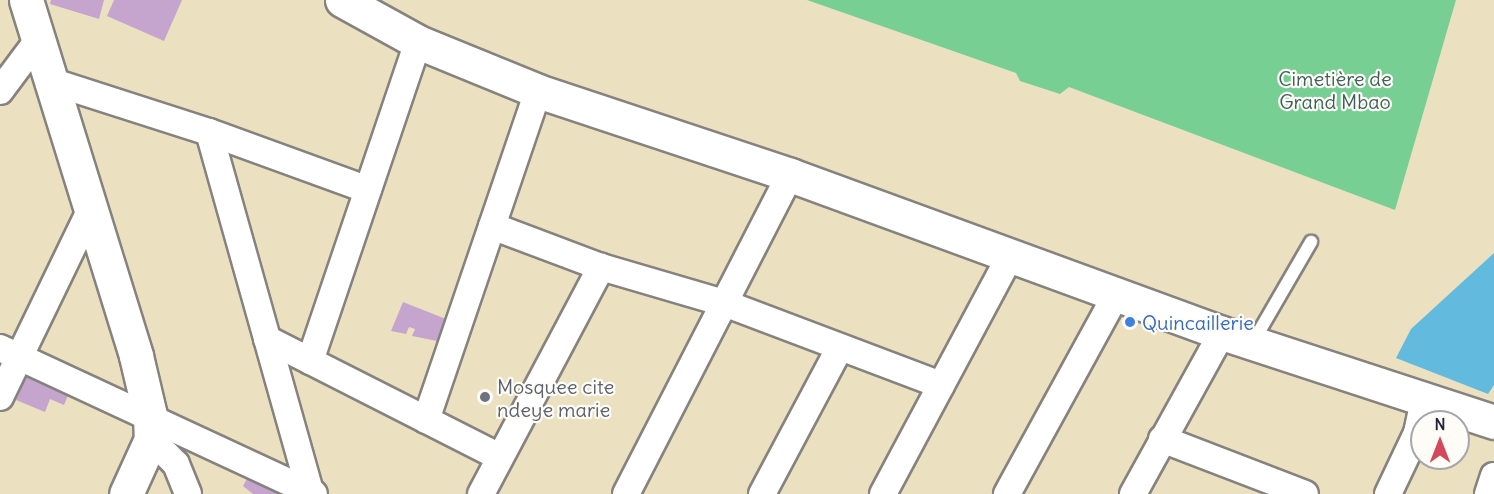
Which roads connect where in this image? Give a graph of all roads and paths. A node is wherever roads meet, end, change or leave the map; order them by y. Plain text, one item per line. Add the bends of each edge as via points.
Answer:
1 (26, 0) edge
2 (342, 0) edge
3 (38, 40) junction
4 (418, 42) junction
5 (52, 82) junction
6 (0, 91) edge
7 (538, 91) junction
8 (209, 132) junction
9 (790, 175) junction
10 (368, 190) junction
11 (91, 209) junction
12 (492, 225) junction
13 (1311, 242) dead end
14 (1011, 254) junction
15 (601, 267) junction
16 (1116, 295) junction
17 (724, 303) junction
18 (1237, 338) junction
19 (267, 339) junction
20 (840, 347) junction
21 (9, 352) edge
22 (310, 361) junction
23 (941, 385) junction
24 (0, 397) edge
25 (1424, 399) junction
26 (426, 420) junction
27 (1494, 422) edge
28 (151, 427) junction
29 (1162, 439) junction
30 (500, 457) junction
31 (1494, 476) edge
32 (312, 493) edge
33 (126, 494) edge
34 (188, 494) edge
35 (481, 494) edge
36 (626, 494) edge
37 (762, 494) edge
38 (882, 494) edge
39 (1007, 494) edge
40 (1133, 494) edge
41 (1305, 494) edge
42 (1388, 494) edge
43 (1488, 494) edge

1 - 3 street
2 - 4 street
3 - 5 street
3 - 6 street
4 - 7 street
4 - 10 street
5 - 8 street
5 - 11 street
7 - 9 street
7 - 12 street
8 - 10 street
8 - 19 street
9 - 14 street
9 - 17 street
10 - 22 street
11 - 21 street
11 - 28 street
12 - 15 street
12 - 26 street
13 - 18 lane
14 - 16 street
14 - 23 street
15 - 17 street
15 - 30 street
16 - 18 street
16 - 39 street
17 - 20 street
17 - 36 street
18 - 25 street
18 - 29 street
19 - 22 street
19 - 32 street
20 - 23 street
20 - 37 street
21 - 24 street
21 - 28 street
22 - 26 street
23 - 38 street
25 - 27 street
25 - 42 street via 1417,433
26 - 30 street
28 - 32 street
28 - 33 street
28 - 34 street via 176,464
29 - 40 street
29 - 41 street
30 - 35 street
31 - 43 street

